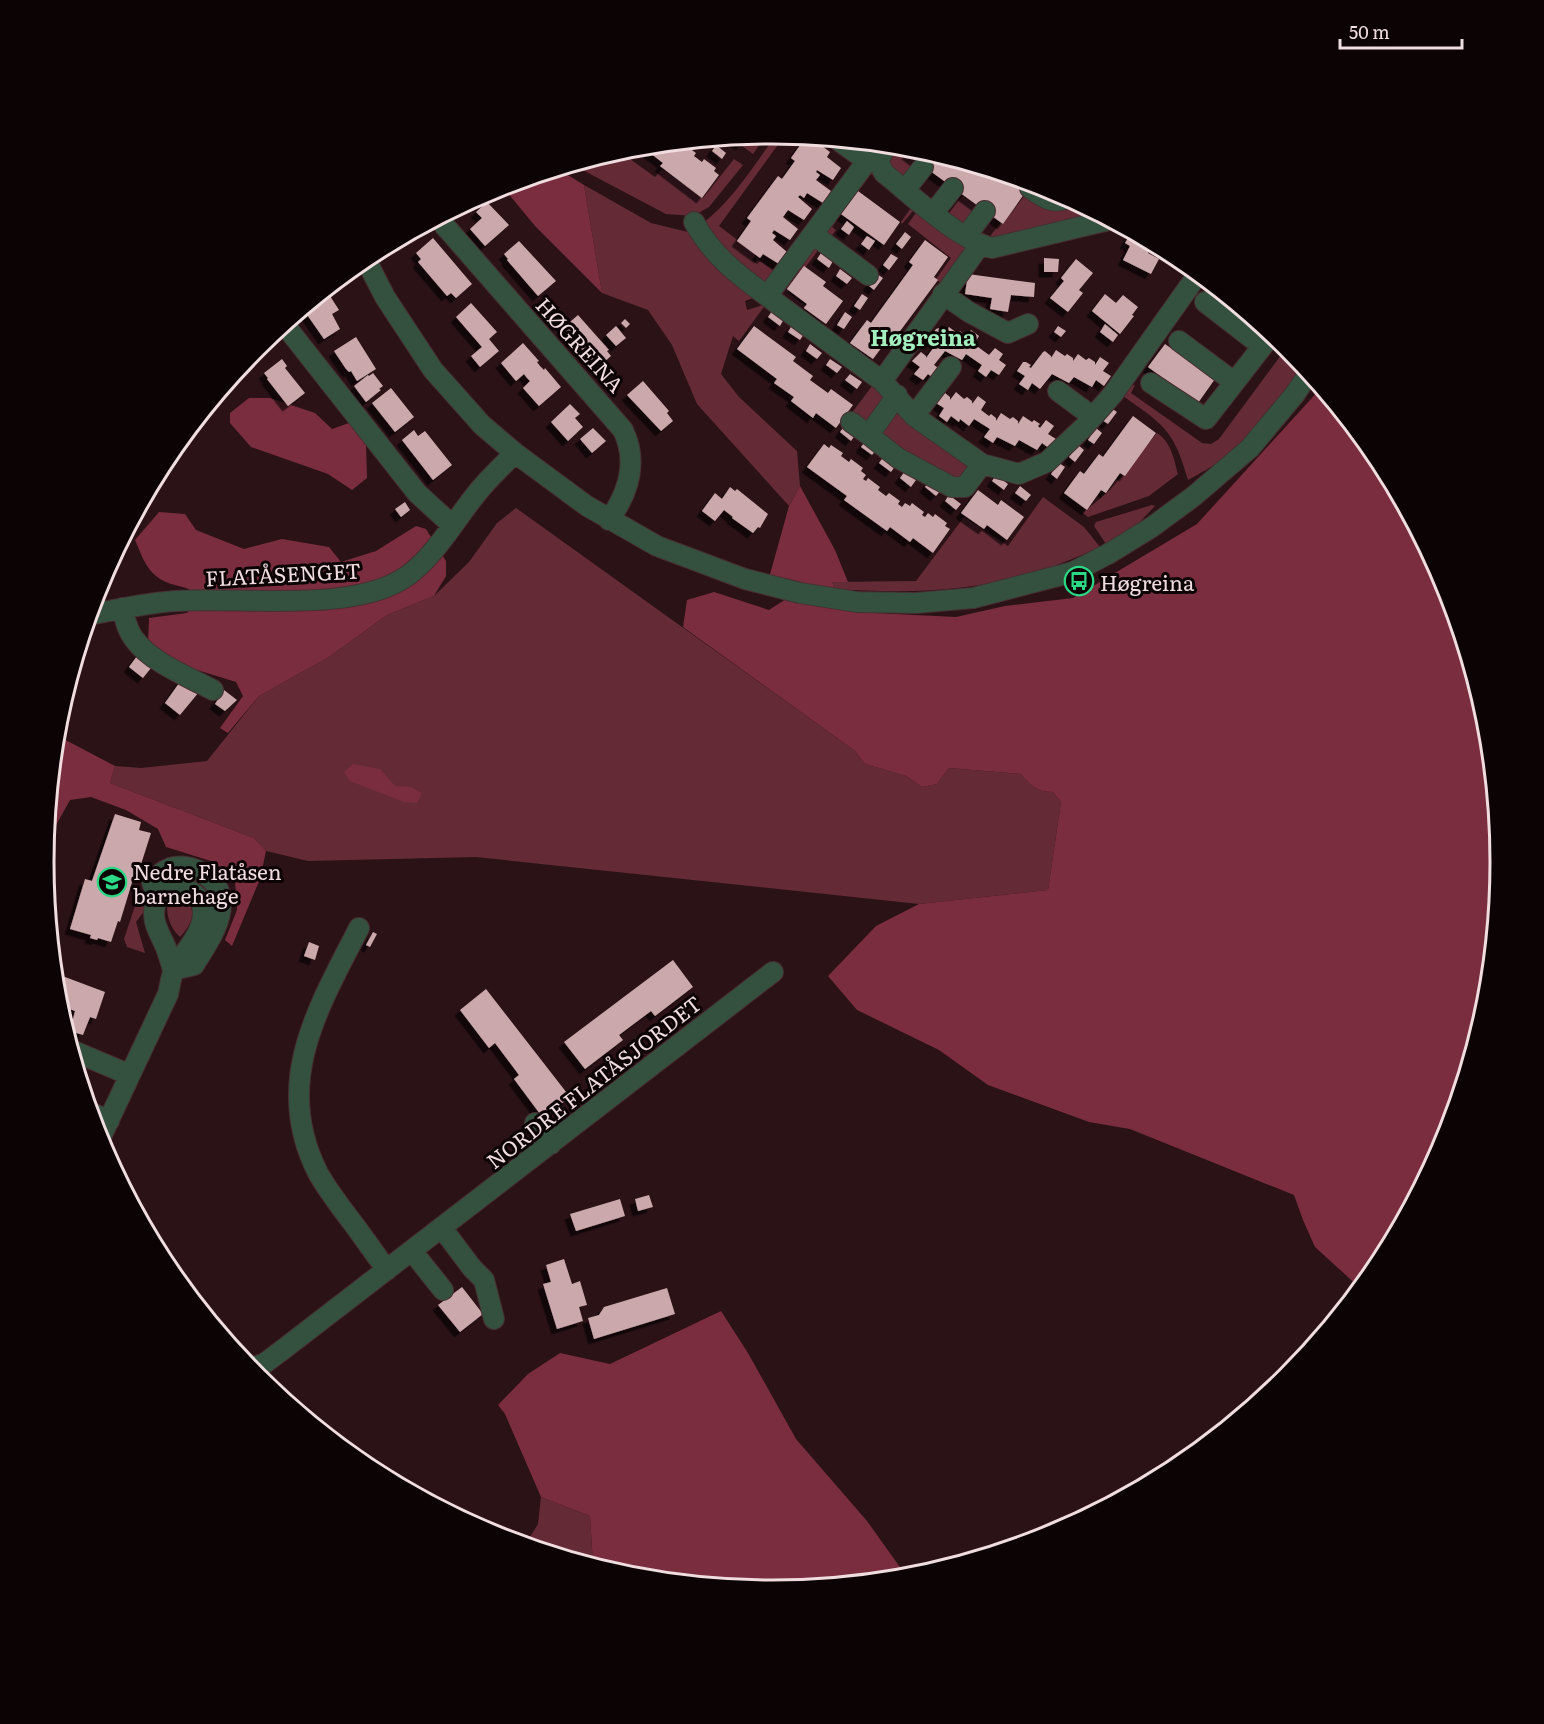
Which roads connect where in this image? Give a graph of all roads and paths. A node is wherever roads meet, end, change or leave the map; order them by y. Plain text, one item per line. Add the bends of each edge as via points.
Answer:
1 (861, 150) edge
2 (877, 156) edge
3 (923, 166) dead end
4 (953, 188) dead end
5 (905, 190) junction
6 (985, 211) dead end
7 (934, 212) junction
8 (694, 222) dead end
9 (1098, 223) edge
10 (443, 224) edge
11 (814, 235) junction
12 (973, 240) junction
13 (370, 267) edge
14 (868, 274) dead end
15 (1193, 281) edge
16 (943, 294) junction
17 (767, 296) junction
18 (1205, 302) dead end
19 (1028, 324) dead end
20 (290, 330) edge
21 (1260, 336) edge
22 (1179, 341) dead end
23 (1266, 341) edge
24 (951, 367) dead end
25 (1304, 380) edge
26 (882, 381) junction
27 (1234, 382) junction
28 (1151, 383) dead end
29 (1058, 392) dead end
30 (897, 395) junction
31 (914, 416) junction
32 (1093, 417) junction
33 (851, 422) dead end
34 (869, 435) junction
35 (515, 453) junction
36 (982, 464) junction
37 (609, 520) junction
38 (452, 525) junction
39 (122, 608) junction
40 (99, 613) edge
41 (213, 690) dead end
42 (359, 928) dead end
43 (173, 970) junction
44 (773, 972) dead end
45 (80, 1054) edge
46 (130, 1075) junction
47 (101, 1117) edge
48 (109, 1120) junction
49 (535, 1123) dead end
50 (105, 1128) edge
51 (551, 1144) junction
52 (442, 1228) junction
53 (412, 1251) junction
54 (387, 1270) junction
55 (444, 1290) dead end
56 (494, 1319) dead end
57 (260, 1365) edge

1 - 2 street
2 - 5 street via 884,173
2 - 11 street
3 - 5 street
4 - 7 street
5 - 7 street
6 - 12 street
7 - 12 street
8 - 17 street via 721,260
9 - 12 street via 992,248
10 - 37 street, HØGREINA via 623,430 632,464 626,489
11 - 14 street
11 - 17 street
12 - 16 street
13 - 35 street via 433,370 482,426
15 - 32 street
16 - 19 street via 1008,333
16 - 26 street
17 - 26 street
18 - 21 street
20 - 38 street via 417,493
22 - 27 street
23 - 27 street
24 - 31 street
25 - 37 street via 1250,448 1152,527 1073,572 973,598 916,603 856,602 800,593 746,579 657,546
26 - 30 street
27 - 28 street via 1206,419
29 - 32 street
30 - 31 street
30 - 34 street
31 - 36 street
32 - 36 street via 1047,462 1019,474
33 - 34 street
34 - 36 street via 898,458 952,487 965,487
35 - 37 street
35 - 38 street, FLATÅSENGET
38 - 39 street, FLATÅSENGET via 408,575 387,588 360,596 175,601
39 - 40 street, FLATÅSENGET
39 - 41 street via 134,639 147,652
42 - 54 street via 309,1031 299,1096 308,1149 318,1173
43 - 43 street via 194,939 203,912 195,894 177,888 157,899 154,914
43 - 46 street via 168,994
44 - 51 street, NORDRE FLATÅSJORDET
45 - 46 street
46 - 48 street
47 - 48 street
48 - 50 street
49 - 51 street
51 - 52 street, NORDRE FLATÅSJORDET
52 - 53 street, NORDRE FLATÅSJORDET
52 - 56 street via 484,1280
53 - 54 street, NORDRE FLATÅSJORDET
53 - 55 street
54 - 57 street, NORDRE FLATÅSJORDET

